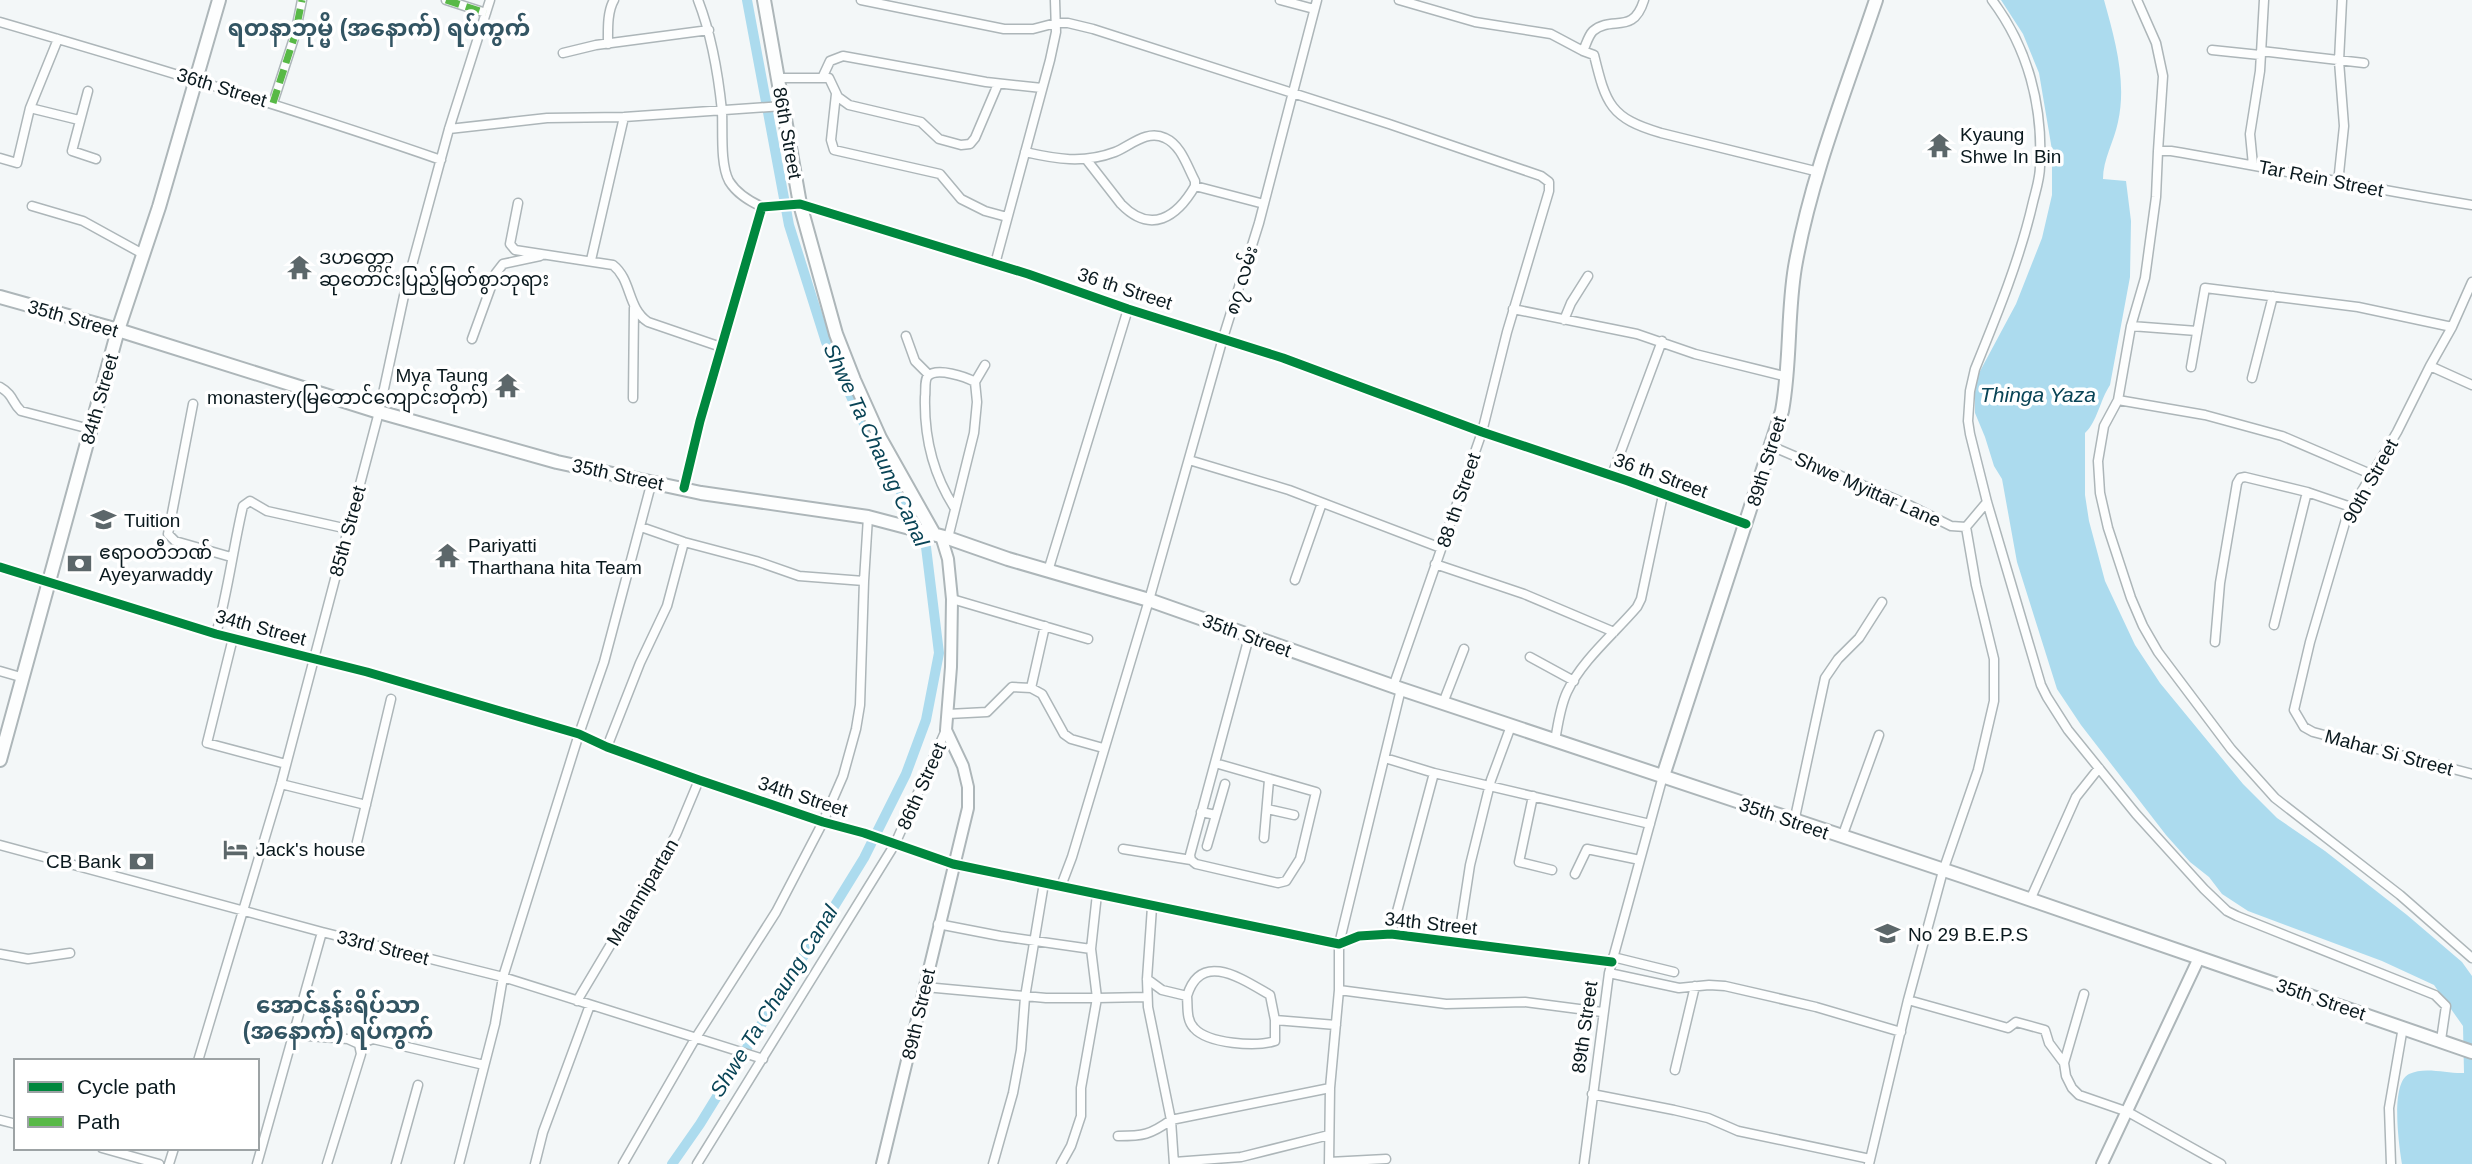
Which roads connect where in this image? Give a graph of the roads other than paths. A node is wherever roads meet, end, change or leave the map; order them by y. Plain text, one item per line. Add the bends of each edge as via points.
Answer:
1 (219, 0) edge
2 (302, 0) edge
3 (446, 0) edge
4 (490, 0) edge
5 (614, 0) edge
6 (698, 0) edge
7 (764, 0) edge
8 (861, 0) edge
9 (1055, 0) edge
10 (1280, 0) edge
11 (1399, 0) edge
12 (1644, 0) edge
13 (1876, 0) edge
14 (1992, 0) edge
15 (2137, 0) edge
16 (2264, 0) edge
17 (2342, 0) edge
18 (1316, 5) edge
19 (486, 13) junction
20 (0, 22) edge
21 (1056, 23) junction
22 (709, 30) junction
23 (58, 39) junction
24 (608, 44) junction
25 (2212, 50) dead end
26 (1583, 51) junction
27 (563, 53) dead end
28 (2261, 53) junction
29 (2339, 61) junction
30 (2364, 63) dead end
31 (823, 76) junction
32 (195, 78) junction
33 (778, 78) junction
34 (998, 84) junction
35 (1042, 88) junction
36 (88, 91) dead end
37 (836, 92) junction
38 (1293, 94) junction
39 (273, 103) junction
40 (777, 107) junction
41 (30, 108) junction
42 (722, 111) junction
43 (624, 117) junction
44 (79, 120) junction
45 (449, 129) junction
46 (2158, 151) junction
47 (1025, 152) junction
48 (0, 158) edge
49 (96, 159) dead end
50 (1086, 159) junction
51 (441, 160) junction
52 (2253, 164) junction
53 (1819, 172) junction
54 (2338, 183) junction
55 (1195, 186) junction
56 (518, 204) dead end
57 (1264, 204) junction
58 (796, 205) junction
59 (2472, 205) edge
60 (32, 206) dead end
61 (762, 207) junction
62 (1007, 217) junction
63 (143, 254) junction
64 (567, 257) junction
65 (591, 260) junction
66 (995, 264) junction
67 (1588, 276) dead end
68 (2472, 282) edge
69 (2273, 296) junction
70 (0, 298) edge
71 (634, 307) junction
72 (1129, 309) junction
73 (1513, 309) junction
74 (1564, 320) junction
75 (2131, 326) junction
76 (2452, 327) junction
77 (118, 330) junction
78 (2197, 331) junction
79 (906, 336) dead end
80 (1223, 338) junction
81 (472, 339) dead end
82 (1662, 341) junction
83 (721, 348) junction
84 (985, 365) dead end
85 (2430, 366) junction
86 (2191, 367) dead end
87 (929, 375) junction
88 (1788, 377) junction
89 (2252, 377) dead end
90 (975, 382) junction
91 (2472, 385) edge
92 (0, 387) edge
93 (633, 398) dead end
94 (2118, 400) junction
95 (193, 404) dead end
96 (379, 412) junction
97 (90, 429) junction
98 (1482, 432) junction
99 (1771, 446) junction
100 (1189, 460) junction
101 (1612, 475) junction
102 (2373, 475) junction
103 (652, 481) junction
104 (684, 488) junction
105 (2307, 492) junction
106 (1663, 495) junction
107 (1987, 502) junction
108 (1322, 503) junction
109 (954, 507) junction
110 (2351, 507) junction
111 (869, 517) junction
112 (1746, 524) junction
113 (641, 527) junction
114 (1966, 527) junction
115 (348, 529) junction
116 (931, 533) junction
117 (684, 542) junction
118 (1441, 548) junction
119 (231, 557) junction
120 (1435, 564) junction
121 (0, 567) edge
122 (1048, 571) junction
123 (1295, 580) dead end
124 (48, 581) junction
125 (864, 581) junction
126 (952, 599) junction
127 (1149, 600) junction
128 (1882, 603) dead end
129 (2274, 625) dead end
130 (1045, 626) junction
131 (1614, 632) junction
132 (216, 634) junction
133 (1249, 637) junction
134 (233, 638) junction
135 (1088, 639) dead end
136 (2214, 642) dead end
137 (1464, 649) dead end
138 (1530, 657) dead end
139 (314, 659) junction
140 (0, 671) edge
141 (24, 678) junction
142 (1574, 681) junction
143 (1031, 688) junction
144 (1397, 688) junction
145 (2297, 692) joint
146 (391, 699) dead end
147 (1443, 703) junction
148 (948, 714) junction
149 (1511, 726) junction
150 (947, 730) junction
151 (579, 734) junction
152 (1879, 735) dead end
153 (1555, 741) junction
154 (607, 747) junction
155 (1103, 748) junction
156 (1385, 758) junction
157 (0, 760) edge
158 (1215, 762) junction
159 (286, 764) junction
160 (2099, 768) junction
161 (1434, 773) junction
162 (2472, 774) edge
163 (1663, 776) junction
164 (699, 780) junction
165 (1269, 780) junction
166 (281, 783) junction
167 (1225, 784) dead end
168 (1490, 786) junction
169 (1533, 796) junction
170 (366, 805) junction
171 (1267, 809) junction
172 (1201, 811) junction
173 (1216, 815) junction
174 (1294, 815) dead end
175 (823, 822) junction
176 (1794, 822) junction
177 (1650, 824) junction
178 (1842, 837) junction
179 (1264, 838) dead end
180 (357, 842) dead end
181 (891, 842) junction
182 (0, 845) edge
183 (1207, 846) dead end
184 (1123, 849) dead end
185 (1191, 860) junction
186 (1640, 860) junction
187 (953, 864) junction
188 (1552, 870) dead end
189 (1943, 871) junction
190 (1575, 874) dead end
191 (1044, 883) junction
192 (1061, 886) junction
193 (1097, 894) junction
194 (2030, 900) junction
195 (1152, 906) junction
196 (243, 910) junction
197 (938, 925) junction
198 (322, 932) junction
199 (1391, 934) junction
200 (1034, 941) junction
201 (1458, 943) junction
202 (1339, 944) junction
203 (1091, 949) junction
204 (70, 953) dead end
205 (0, 954) edge
206 (2199, 958) junction
207 (2472, 958) edge
208 (1613, 959) junction
209 (1674, 972) dead end
210 (1609, 973) junction
211 (503, 977) junction
212 (1147, 979) junction
213 (1695, 986) junction
214 (925, 988) junction
215 (1339, 990) junction
216 (2084, 994) dead end
217 (1187, 996) junction
218 (1025, 997) junction
219 (1147, 997) junction
220 (1097, 998) junction
221 (1908, 1000) junction
222 (577, 1001) junction
223 (590, 1005) junction
224 (1602, 1012) junction
225 (1275, 1020) junction
226 (1336, 1025) junction
227 (2403, 1027) junction
228 (1901, 1032) junction
229 (295, 1035) junction
230 (695, 1038) junction
231 (2441, 1040) junction
232 (359, 1044) junction
233 (2466, 1050) edge
234 (199, 1059) edge
235 (763, 1059) junction
236 (2064, 1063) junction
237 (484, 1065) junction
238 (1675, 1070) dead end
239 (418, 1085) dead end
240 (1330, 1087) junction
241 (1592, 1094) junction
242 (2128, 1112) junction
243 (1171, 1120) junction
244 (1329, 1135) junction
245 (1118, 1136) dead end
246 (109, 1150) edge
247 (1386, 1159) dead end
248 (1870, 1162) edge
249 (1174, 1163) edge
250 (1329, 1163) edge
251 (159, 1164) edge
252 (257, 1164) edge
253 (327, 1164) edge
254 (396, 1164) edge
255 (458, 1164) edge
256 (535, 1164) edge
257 (623, 1164) edge
258 (697, 1164) edge
259 (882, 1164) edge
260 (993, 1164) edge
261 (1061, 1164) edge
262 (1584, 1164) edge
263 (2102, 1164) edge
264 (2221, 1164) edge
265 (2391, 1164) edge

1 - 32 main road, 84th Street
2 - 39 street
3 - 19 street
4 - 19 street, 85th Street
5 - 24 street
6 - 22 street
7 - 33 main road, 86th Street
8 - 21 street via 1004,29
9 - 21 street
10 - 18 street
11 - 26 street via 1475,22 1551,34
12 - 26 street via 1640,12 1630,20 1596,28
13 - 53 main road, 89th Street
14 - 107 street via 2009,25 2030,76 2040,167 2024,239 1970,391 1968,421
15 - 46 street via 2156,43 2163,76
16 - 28 street
17 - 29 street
18 - 38 street, ၈၇ လမ်း
19 - 45 street, 85th Street
20 - 23 street, 36th Street
21 - 35 street
21 - 38 street via 1093,29
22 - 24 street
22 - 42 street
23 - 32 street, 36th Street
23 - 41 street
24 - 27 street
25 - 28 street
26 - 53 street via 1594,55 1618,115 1661,133
28 - 29 street
28 - 52 street via 2250,134
29 - 30 street
29 - 54 street via 2344,126
31 - 33 street
31 - 34 street via 830,61 843,56
31 - 37 street via 831,79
32 - 39 street, 36th Street
32 - 63 main road, 84th Street
33 - 40 main road, 86th Street
34 - 35 street
34 - 37 street via 973,142 965,145 939,139 921,122 849,105
35 - 47 street
36 - 44 street
37 - 62 street via 834,150 940,174 961,199
38 - 57 street, ၈၇ လမ်း
38 - 73 street, 88 th Street via 1549,182
39 - 51 street, 36th Street
40 - 42 street
40 - 58 main road, 86th Street
41 - 44 street
41 - 48 street via 17,163
42 - 43 street
42 - 61 street via 725,172 736,191
43 - 45 street via 547,118
43 - 65 street
44 - 49 street via 72,151
45 - 51 street, 85th Street
46 - 52 street, Tar Rein Street
46 - 75 street via 2157,197 2145,278
47 - 50 street via 1063,160
47 - 62 street
50 - 55 street via 1158,135 1175,145
50 - 55 street via 1127,211 1143,218 1166,218 1181,207
51 - 96 street, 85th Street via 405,291
52 - 54 street, Tar Rein Street
53 - 88 main road, 89th Street via 1795,269
54 - 59 street, Tar Rein Street
55 - 57 street
56 - 64 street via 510,244 515,250
57 - 80 street, ၈၇ လမ်း
58 - 61 street, 36 th Street
58 - 66 street, 36 th Street
58 - 116 main road, 86th Street via 854,380
60 - 63 street via 83,221
61 - 83 street
62 - 66 street
63 - 77 main road, 84th Street
64 - 65 street
64 - 81 street via 546,255 503,264
65 - 71 street via 619,270
66 - 72 street, 36 th Street
67 - 74 street
68 - 76 street, 90th Street
69 - 76 street via 2358,307
69 - 78 street via 2205,288
69 - 89 street
70 - 77 main road, 35th Street
71 - 83 street via 648,321
71 - 93 street
72 - 80 street, 36 th Street
72 - 122 street
73 - 74 street
73 - 98 street, 88 th Street
74 - 82 street
75 - 78 street
75 - 94 street
76 - 85 street, 90th Street
77 - 96 main road, 35th Street
77 - 97 main road, 84th Street
78 - 86 street
79 - 87 street via 915,361
80 - 98 street, 36 th Street
80 - 100 street, ၈၇ လမ်း
82 - 88 street
82 - 101 street
83 - 104 street
84 - 90 street
85 - 91 street
85 - 102 street, 90th Street
87 - 90 street via 952,374
87 - 109 street via 928,438 941,485
88 - 99 main road, 89th Street
90 - 109 street via 974,433
92 - 97 street via 13,396 21,411
94 - 102 street via 2282,436
94 - 207 street via 2102,438 2100,493 2131,598 2158,652 2231,749 2275,798 2400,895
95 - 119 street via 168,534 175,541
96 - 103 main road, 35th Street via 557,462
96 - 115 street, 85th Street
97 - 124 main road, 84th Street
98 - 101 street, 36 th Street
98 - 118 street, 88 th Street
99 - 112 main road, 89th Street
99 - 114 street, Shwe Myittar Lane via 1951,526
100 - 108 street
100 - 127 street, ၈၇ လမ်း
101 - 106 street, 36 th Street
102 - 110 street, 90th Street
103 - 104 main road, 35th Street
103 - 113 street
104 - 111 main road, 35th Street
105 - 110 street
105 - 129 street
105 - 136 street via 2240,478
106 - 112 street, 36 th Street
106 - 131 street via 1641,598
107 - 114 street
107 - 160 street via 2041,685 2059,717
108 - 118 street
108 - 123 street
109 - 116 street
110 - 145 street, 90th Street
111 - 116 main road, 35th Street
111 - 125 street
112 - 163 main road, 89th Street
113 - 117 street
113 - 151 street
114 - 189 street via 1996,689 1978,770
115 - 119 street via 267,511 250,501 243,506
115 - 139 street, 85th Street
116 - 122 main road, 35th Street
116 - 126 street via 948,559
117 - 125 street via 799,576
117 - 154 street via 667,607
118 - 120 street, 88 th Street
119 - 132 street
120 - 131 street via 1524,594
120 - 144 street, 88 th Street
121 - 124 street, 34th Street
122 - 127 main road, 35th Street
124 - 132 street, 34th Street
124 - 141 main road, 84th Street
125 - 175 street via 856,729
126 - 130 street
126 - 148 street
127 - 133 main road, 35th Street
127 - 155 street, ၈၇ လမ်း
128 - 176 street via 1825,678
130 - 135 street
130 - 143 street
131 - 142 street
132 - 134 street, 34th Street
133 - 144 main road, 35th Street
133 - 158 street
134 - 139 street, 34th Street
134 - 159 street via 207,743
137 - 147 street
138 - 142 street
139 - 151 street, 34th Street
139 - 159 street, 85th Street
140 - 141 street
141 - 157 main road, 84th Street
142 - 153 street via 1561,706
143 - 148 street via 1012,687 987,712
143 - 155 street via 1042,694 1064,734
144 - 147 main road, 35th Street
144 - 156 street, 88 th Street
145 - 162 street, Mahar Si Street via 2294,710 2304,727 2313,732
146 - 170 street
147 - 149 main road, 35th Street
148 - 150 street
149 - 153 main road, 35th Street
149 - 168 street
150 - 181 street, 86th Street
150 - 187 street, 89th Street via 968,788 968,808
151 - 154 street, 34th Street
151 - 211 street
152 - 178 street
153 - 163 main road, 35th Street
154 - 164 street, 34th Street
155 - 192 street, ၈၇ လမ်း
156 - 161 street
156 - 202 street, 88 th Street
158 - 165 street
158 - 172 street
159 - 166 street, 85th Street
160 - 194 street via 2076,797
160 - 231 street via 2227,911 2435,995 2446,1006
161 - 168 street
161 - 199 street
163 - 176 main road, 35th Street
163 - 177 street, 89th Street
164 - 175 street, 34th Street
164 - 222 street, Malannipartan via 677,835
165 - 171 street
165 - 185 street via 1317,792 1300,859 1286,881 1217,870
166 - 170 street
166 - 196 street, 85th Street
167 - 173 street
168 - 169 street
168 - 201 street via 1470,865
169 - 177 street
169 - 188 street via 1519,862
170 - 180 street
171 - 174 street
171 - 179 street
172 - 173 street
172 - 185 street
173 - 183 street
175 - 181 street, 34th Street
175 - 230 street via 776,912
176 - 178 main road, 35th Street
177 - 186 street, 89th Street
178 - 189 main road, 35th Street
181 - 187 street, 34th Street
181 - 235 street, 86th Street
182 - 196 street, 33rd Street
184 - 185 street
186 - 190 street via 1587,849
186 - 208 street, 89th Street
187 - 191 street, 34th Street
187 - 197 street, 89th Street
189 - 194 main road, 35th Street
189 - 221 street
191 - 192 street, 34th Street
191 - 200 street
192 - 193 street, 34th Street
193 - 195 street, 34th Street
193 - 203 street
194 - 206 main road, 35th Street
195 - 202 street, 34th Street
195 - 212 street
196 - 198 street, 33rd Street
196 - 234 street, 85th Street
197 - 200 street
197 - 214 street, 89th Street
198 - 211 street, 33rd Street
198 - 229 street
199 - 201 street, 34th Street
199 - 202 street, 34th Street via 1359,936
200 - 203 street
200 - 218 street
201 - 208 street, 34th Street
202 - 215 street, 88 th Street
203 - 220 street
204 - 205 street via 28,959
206 - 227 main road, 35th Street
206 - 242 street
208 - 209 street, 34th Street
208 - 210 street, 89th Street
210 - 213 street via 1679,988
210 - 224 street, 89th Street
211 - 222 street, 33rd Street
211 - 237 street
212 - 217 street via 1162,990
212 - 219 street
213 - 228 street via 1725,986
213 - 238 street
214 - 218 street
214 - 259 street, 89th Street
215 - 224 street via 1446,1004 1525,1002
215 - 226 street, 88 th Street
216 - 236 street
217 - 225 street via 1200,973 1224,973 1270,995
217 - 225 street via 1188,1017 1202,1035 1233,1043 1271,1042 1276,1037
218 - 220 street
218 - 260 street via 1013,1093
219 - 220 street
219 - 243 street
220 - 261 street via 1081,1088 1081,1116
221 - 228 street
221 - 236 street via 2008,1028 2016,1022 2045,1030
222 - 223 street, 33rd Street
223 - 230 street, 33rd Street
223 - 256 street
224 - 241 street, 89th Street
225 - 226 street
226 - 240 street, 88 th Street
227 - 231 main road, 35th Street
227 - 265 street via 2389,1108
228 - 248 street
229 - 232 street
229 - 252 street
230 - 235 street, 33rd Street
230 - 257 street
231 - 233 main road, 35th Street
232 - 237 street via 373,1039
232 - 253 street via 361,1054
235 - 258 street, 86th Street
236 - 242 street via 2066,1076 2079,1095
237 - 255 street
239 - 254 street
240 - 243 street
240 - 244 street, 88 th Street
241 - 248 street via 1708,1118 1738,1131
241 - 262 street, 89th Street
242 - 263 street
242 - 264 street
243 - 245 street via 1142,1136
243 - 249 street
244 - 249 street via 1241,1157
244 - 250 street, 88 th Street
246 - 251 street
247 - 250 street

